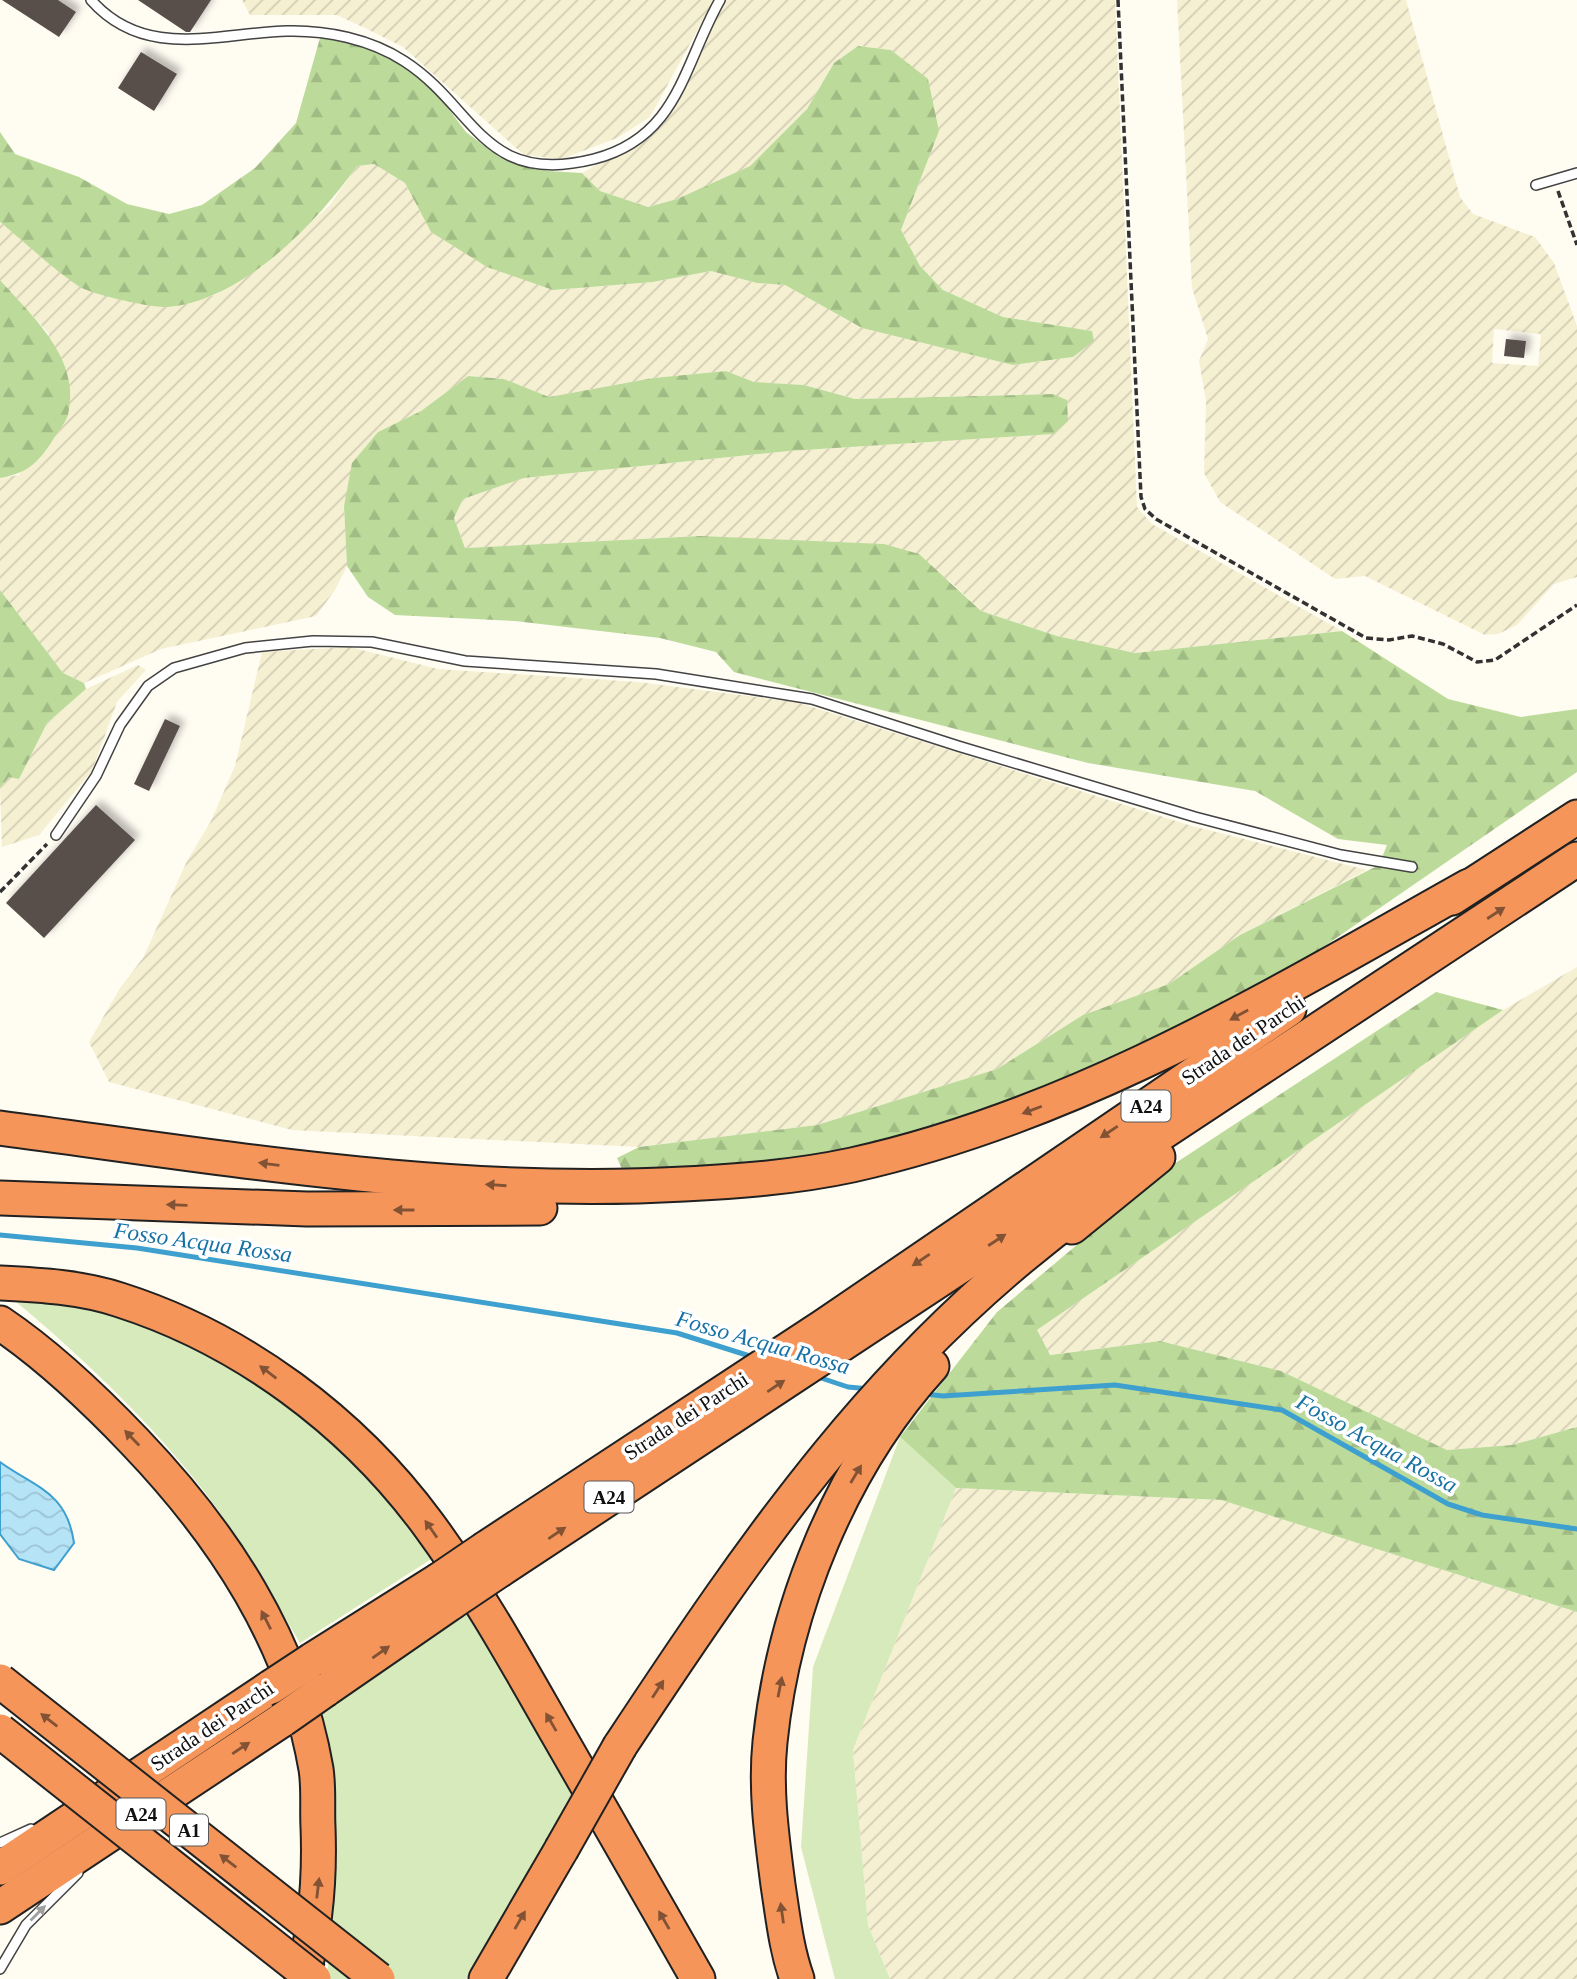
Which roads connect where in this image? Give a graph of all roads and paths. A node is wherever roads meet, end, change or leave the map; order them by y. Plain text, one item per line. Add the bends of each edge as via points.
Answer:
1 (91, 0) edge
2 (720, 0) edge
3 (1118, 0) edge
4 (1577, 173) edge
5 (1554, 180) junction
6 (1536, 186) dead end
7 (1577, 245) edge
8 (1577, 605) edge
9 (1577, 817) edge
10 (56, 835) joint
11 (1577, 859) edge
12 (1412, 867) dead end
13 (1469, 886) junction
14 (0, 892) edge
15 (1439, 950) junction
16 (0, 1128) edge
17 (789, 1177) junction
18 (0, 1198) edge
19 (0, 1283) edge
20 (10, 1330) edge
21 (831, 1335) junction
22 (912, 1371) junction
23 (445, 1591) junction
24 (0, 1681) edge
25 (0, 1731) edge
26 (186, 1744) junction
27 (197, 1777) junction
28 (65, 1812) dead end
29 (40, 1825) dead end
30 (0, 1843) edge
31 (93, 1858) dead end
32 (0, 1868) edge
33 (83, 1868) dead end
34 (0, 1907) edge
35 (0, 1969) edge
36 (302, 1979) edge
37 (314, 1979) edge
38 (378, 1979) edge
39 (486, 1979) edge
40 (698, 1979) edge
41 (797, 1979) edge

1 - 2 lane via 115,19 161,38 198,41 288,31 327,34 369,45 426,77 494,147 549,164 608,155 656,125 681,90
3 - 8 path via 1145,509 1366,638 1412,636 1443,644 1477,662 1495,660
4 - 5 lane
5 - 6 lane
5 - 7 path
9 - 13 highway, Strada dei Parchi / A24
10 - 12 lane via 96,776 120,725 148,686 174,668 245,648 360,642 465,661 656,674 812,699 1195,817 1342,855
10 - 14 path
15 -> 11 highway, Strada dei Parchi / A24
13 -> 17 highway via 1193,1040 1087,1089 917,1148
13 -> 21 highway, Strada dei Parchi / A24
21 -> 15 highway, Strada dei Parchi / A24
15 - 22 highway via 1028,1250 957,1313
17 -> 16 highway via 610,1188 517,1187 300,1168
17 -> 18 highway via 684,1197 495,1209 307,1209
40 -> 19 highway via 508,1646 427,1523 369,1454 258,1364 192,1327 118,1299 58,1286
36 -> 20 highway via 320,1871 316,1770 298,1696 280,1647 243,1576 181,1490 107,1413
21 - 23 highway, Strada dei Parchi / A24, bridge
39 -> 22 highway, bridge via 620,1746 710,1609 830,1449
41 -> 22 highway via 788,1954 769,1817 770,1742 799,1603 822,1541 847,1489 897,1409
23 - 26 highway, Strada dei Parchi / A24, bridge via 312,1660
27 -> 23 highway, Strada dei Parchi / A24, bridge via 325,1690
38 -> 24 highway, A1, bridge
25 - 37 highway, A1, bridge
26 - 28 lane
26 - 32 highway, Strada dei Parchi / A24
27 - 31 lane
27 - 34 highway, Strada dei Parchi / A24
29 - 30 lane
35 -> 33 lane via 26,1926

